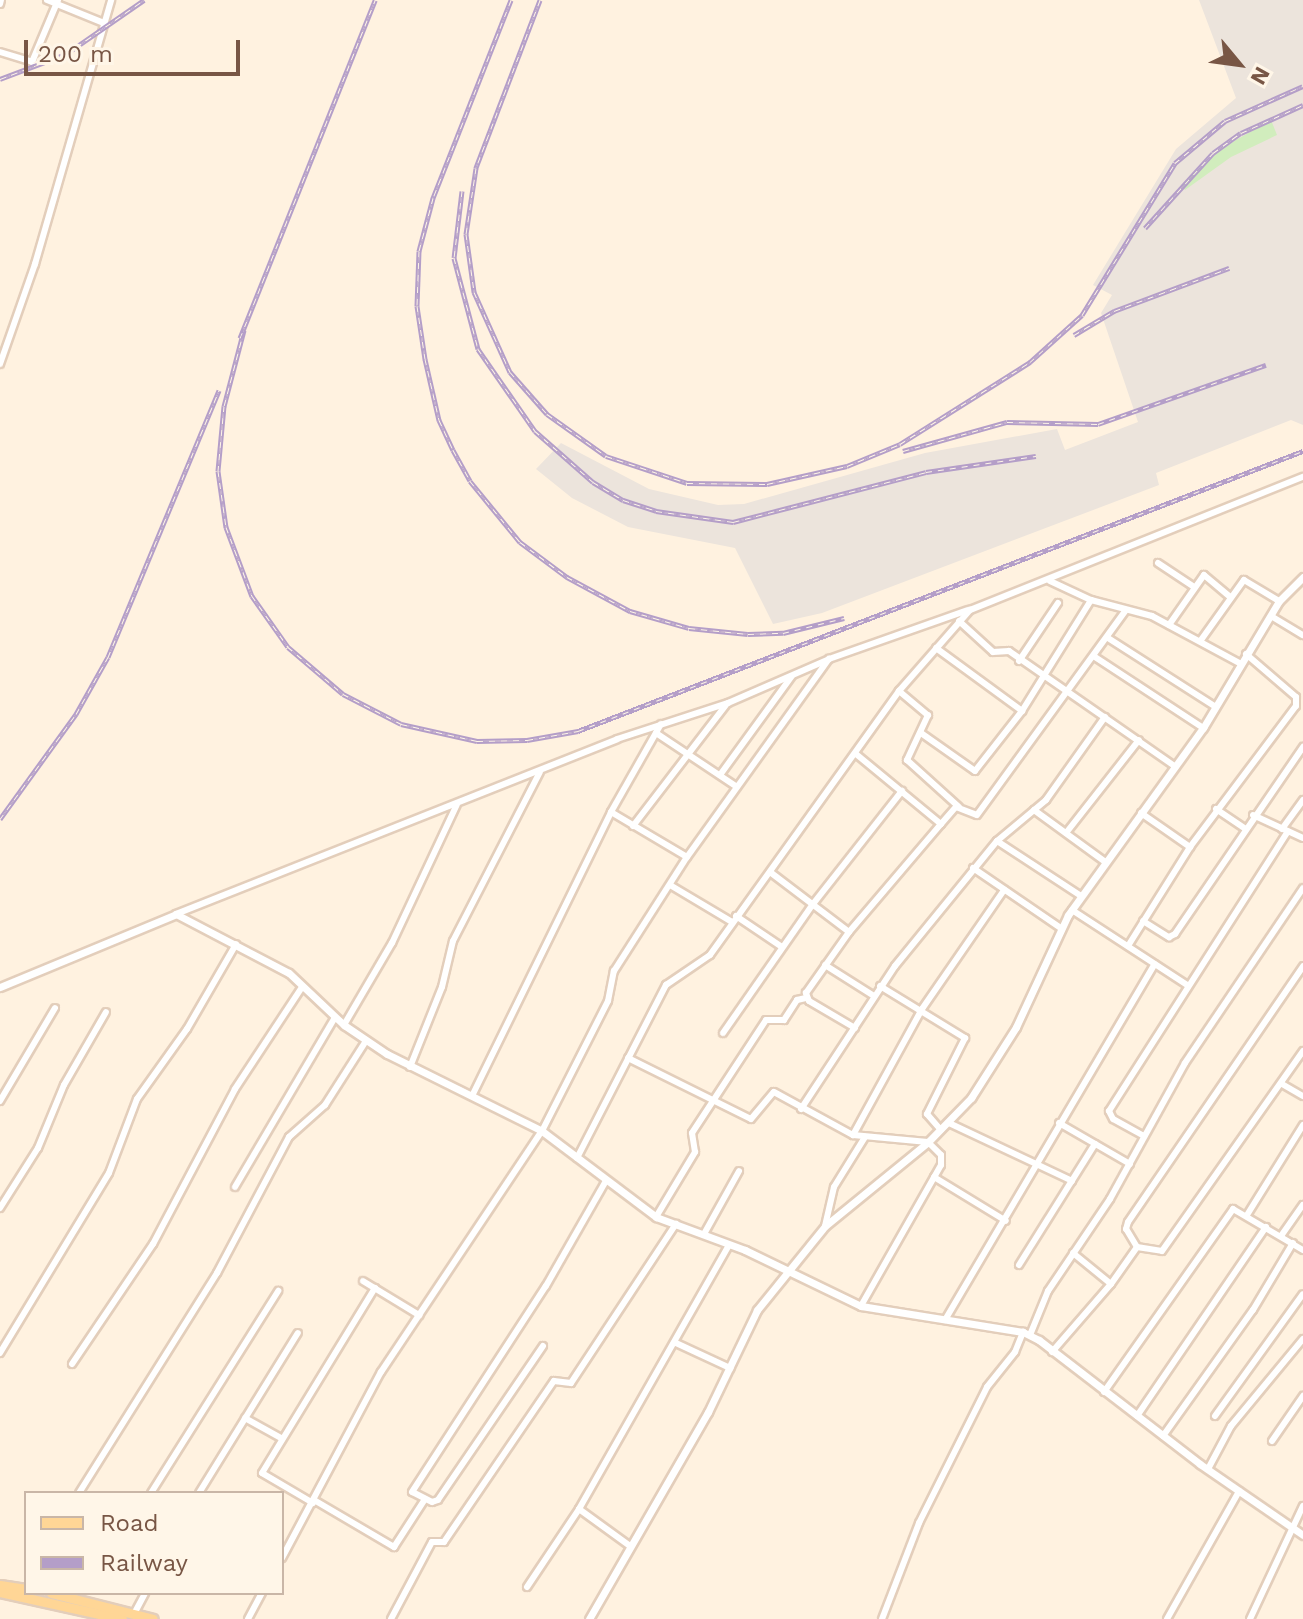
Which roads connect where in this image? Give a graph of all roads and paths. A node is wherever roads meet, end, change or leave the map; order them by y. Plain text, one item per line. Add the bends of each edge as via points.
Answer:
1 (47, 0) edge
2 (111, 0) edge
3 (57, 3) edge
4 (104, 23) junction
5 (0, 52) edge
6 (0, 364) edge
7 (1303, 477) edge
8 (1158, 563) dead end
9 (1303, 577) edge
10 (1050, 581) junction
11 (1194, 587) junction
12 (1230, 597) junction
13 (1091, 600) junction
14 (1279, 601) junction
15 (1058, 603) dead end
16 (970, 610) junction
17 (1125, 611) junction
18 (1271, 616) junction
19 (959, 621) junction
20 (1169, 625) junction
21 (1303, 635) edge
22 (1108, 638) junction
23 (1201, 640) junction
24 (936, 648) junction
25 (1246, 654) junction
26 (1095, 657) junction
27 (829, 659) junction
28 (1019, 661) junction
29 (1241, 664) junction
30 (792, 676) junction
31 (1045, 677) junction
32 (899, 691) junction
33 (1068, 692) junction
34 (728, 703) junction
35 (1300, 704) edge
36 (1216, 707) junction
37 (1022, 711) junction
38 (1105, 717) junction
39 (661, 724) junction
40 (1203, 728) junction
41 (656, 733) junction
42 (921, 733) junction
43 (1139, 740) junction
44 (1303, 747) edge
45 (687, 753) junction
46 (856, 754) junction
47 (1176, 767) junction
48 (540, 772) junction
49 (720, 775) junction
50 (737, 787) junction
51 (902, 791) junction
52 (1303, 800) edge
53 (457, 804) junction
54 (959, 807) junction
55 (1216, 809) junction
56 (1034, 810) junction
57 (611, 812) junction
58 (1141, 813) junction
59 (1253, 815) junction
60 (941, 824) junction
61 (633, 826) junction
62 (1244, 828) junction
63 (1285, 830) junction
64 (1066, 833) junction
65 (1303, 838) edge
66 (997, 841) junction
67 (1190, 847) junction
68 (687, 857) junction
69 (1104, 861) junction
70 (973, 868) junction
71 (770, 872) junction
72 (670, 885) junction
73 (1303, 888) edge
74 (1004, 890) junction
75 (1081, 896) junction
76 (813, 904) junction
77 (1072, 910) junction
78 (176, 914) junction
79 (734, 919) junction
80 (1143, 921) junction
81 (1062, 929) junction
82 (849, 932) junction
83 (236, 944) junction
84 (1128, 946) junction
85 (782, 947) junction
86 (1155, 964) junction
87 (825, 965) junction
88 (1303, 966) edge
89 (1187, 985) junction
90 (880, 986) junction
91 (0, 987) edge
92 (302, 987) junction
93 (874, 996) junction
94 (806, 998) junction
95 (55, 1008) dead end
96 (922, 1009) junction
97 (106, 1012) dead end
98 (335, 1017) junction
99 (344, 1025) junction
100 (855, 1028) junction
101 (723, 1033) dead end
102 (366, 1041) junction
103 (1303, 1051) edge
104 (628, 1058) junction
105 (410, 1067) junction
106 (1282, 1084) junction
107 (472, 1096) junction
108 (1303, 1096) edge
109 (0, 1101) edge
110 (712, 1101) junction
111 (801, 1109) junction
112 (949, 1123) junction
113 (1059, 1123) junction
114 (1303, 1125) edge
115 (941, 1130) junction
116 (542, 1131) junction
117 (853, 1135) junction
118 (1144, 1136) junction
119 (865, 1137) junction
120 (928, 1142) junction
121 (1095, 1144) junction
122 (577, 1158) junction
123 (1036, 1164) junction
124 (1130, 1164) junction
125 (739, 1171) dead end
126 (934, 1177) junction
127 (606, 1181) junction
128 (1072, 1181) junction
129 (235, 1187) dead end
130 (1303, 1205) edge
131 (0, 1208) edge
132 (1247, 1215) junction
133 (656, 1217) junction
134 (1006, 1221) junction
135 (676, 1224) junction
136 (825, 1226) junction
137 (1266, 1227) junction
138 (704, 1234) junction
139 (1281, 1236) junction
140 (1293, 1243) junction
141 (729, 1245) junction
142 (1137, 1247) junction
143 (1303, 1250) edge
144 (1073, 1253) junction
145 (1019, 1265) dead end
146 (787, 1270) junction
147 (363, 1281) dead end
148 (1111, 1284) junction
149 (375, 1288) junction
150 (278, 1291) dead end
151 (1303, 1294) edge
152 (861, 1306) junction
153 (419, 1315) junction
154 (945, 1320) junction
155 (298, 1333) dead end
156 (1026, 1334) junction
157 (1303, 1339) edge
158 (676, 1343) junction
159 (543, 1346) dead end
160 (1052, 1352) junction
161 (0, 1353) edge
162 (72, 1364) dead end
163 (730, 1368) junction
164 (1104, 1392) junction
165 (1303, 1396) edge
166 (1137, 1416) junction
167 (1215, 1416) dead end
168 (245, 1418) junction
169 (1163, 1436) junction
170 (281, 1438) junction
171 (1272, 1441) dead end
172 (1208, 1469) junction
173 (80, 1491) edge
174 (152, 1491) edge
175 (200, 1491) edge
176 (1239, 1491) junction
177 (425, 1499) junction
178 (313, 1502) junction
179 (1303, 1506) edge
180 (579, 1509) junction
181 (1290, 1526) junction
182 (1303, 1535) edge
183 (630, 1546) junction
184 (284, 1554) edge
185 (0, 1585) edge
186 (527, 1587) dead end
187 (24, 1588) edge
188 (0, 1592) edge
189 (69, 1595) edge
190 (144, 1595) edge
191 (261, 1595) edge
192 (97, 1598) edge
193 (134, 1614) junction
194 (110, 1618) edge
195 (122, 1619) edge
196 (153, 1619) edge
197 (248, 1619) edge
198 (391, 1619) edge
199 (589, 1619) edge
200 (882, 1619) edge
201 (1167, 1619) edge
202 (1250, 1619) edge

1 - 3 street
2 - 4 street
3 - 4 street
3 - 5 street via 32,62
4 - 6 street via 35,264
7 - 10 street
8 - 11 street
9 - 14 street
10 - 13 street
10 - 16 street
11 - 12 street via 1204,575
11 - 20 street
12 - 14 street via 1244,580
12 - 23 street
13 - 17 street
13 - 31 street
14 - 18 street
15 - 28 street
16 - 19 street
16 - 27 street
17 - 20 street
17 - 22 street
18 - 21 street
18 - 25 street
19 - 24 street
19 - 28 street via 993,652 1008,649
20 - 23 street
22 - 26 street
22 - 36 street
23 - 29 street
24 - 32 street
24 - 37 street
25 - 29 street
25 - 35 street
26 - 33 street
26 - 40 street
27 - 30 street
27 - 50 street
28 - 31 street
29 - 36 street
30 - 34 street
30 - 49 street
31 - 33 street
31 - 37 street
32 - 42 street via 928,715
32 - 46 street
33 - 38 street
33 - 54 street via 981,811 973,816
34 - 39 street
34 - 45 street
35 - 55 street
36 - 40 street
37 - 42 street via 972,772
38 - 43 street
38 - 56 street via 1057,787
39 - 41 street
39 - 48 street
40 - 47 street
41 - 45 street
41 - 57 street
42 - 54 street via 907,760
43 - 47 street
43 - 64 street
44 - 59 street
45 - 49 street
45 - 61 street
46 - 51 street
46 - 71 street
47 - 58 street
48 - 53 street
48 - 105 street via 453,941 442,987
49 - 50 street
50 - 68 street
51 - 60 street
51 - 76 street
52 - 63 street
53 - 78 street
53 - 99 street via 413,902
54 - 60 street
55 - 62 street
55 - 67 street
56 - 64 street
56 - 66 street
57 - 61 street
57 - 107 street
58 - 67 street
58 - 69 street
59 - 62 street
59 - 63 street
60 - 82 street
61 - 68 street
62 - 80 street via 1175,934 1169,937
63 - 65 street
63 - 89 street
64 - 69 street
66 - 70 street
66 - 75 street
67 - 80 street
68 - 72 street
69 - 75 street
70 - 74 street
70 - 90 street
71 - 76 street
71 - 79 street
72 - 79 street
72 - 116 street via 614,971 608,1001
73 - 118 street via 1185,1063
74 - 81 street
74 - 96 street
75 - 77 street
76 - 82 street
76 - 85 street
77 - 81 street
77 - 84 street
78 - 83 street
78 - 91 street
79 - 85 street
79 - 104 street via 710,955 671,978
80 - 84 street
81 - 112 street via 1016,1027
82 - 87 street
83 - 92 street
83 - 161 street via 187,1029 148,1080 109,1173
84 - 86 street
85 - 101 street
86 - 89 street
86 - 113 street
87 - 93 street
87 - 94 street
88 - 142 street via 1128,1222 1126,1229
89 - 118 street via 1108,1114
90 - 93 street
90 - 96 street
92 - 98 street
92 - 162 street via 235,1089 153,1244
93 - 100 street
94 - 100 street
94 - 110 street via 797,1000 784,1020 766,1020
95 - 109 street
96 - 115 street via 965,1038 927,1114
96 - 117 street
97 - 131 street via 64,1085 38,1148
98 - 99 street
98 - 129 street
99 - 102 street
100 - 111 street
102 - 105 street
102 - 173 street via 325,1105 289,1137 217,1273
103 - 106 street
104 - 110 street
104 - 122 street
105 - 107 street
106 - 108 street
106 - 142 street via 1162,1251
107 - 116 street
110 - 111 street via 753,1120 770,1092
110 - 133 street via 691,1137 695,1152
111 - 117 street
112 - 115 street
112 - 123 street
113 - 121 street
113 - 123 street
114 - 132 street
115 - 120 street
116 - 122 street
116 - 153 street
117 - 119 street
118 - 124 street
119 - 120 street
119 - 136 street via 834,1187
120 - 126 street via 942,1158
120 - 136 street
121 - 124 street
121 - 128 street
122 - 127 street
123 - 128 street
123 - 134 street
124 - 144 street
125 - 138 street
126 - 134 street
126 - 152 street
127 - 133 street
127 - 177 street via 546,1286 411,1486
128 - 145 street
130 - 139 street
132 - 137 street
132 - 164 street via 1238,1209 1228,1213
133 - 135 street
134 - 154 street
135 - 138 street
135 - 198 street via 571,1383 554,1381 444,1542 432,1542
136 - 146 street
137 - 139 street
137 - 166 street
138 - 141 street
139 - 140 street
140 - 143 street
140 - 169 street
141 - 146 street
141 - 158 street
142 - 148 street
144 - 148 street
144 - 156 street
146 - 152 street
146 - 163 street via 757,1310
147 - 149 street
148 - 160 street
149 - 153 street
149 - 170 street
150 - 174 street
151 - 167 street
152 - 154 street
153 - 178 street via 374,1384
154 - 156 street
155 - 168 street
156 - 160 street
156 - 200 street via 987,1387 919,1523
157 - 172 street via 1240,1413
158 - 163 street
158 - 180 street
159 - 177 street via 438,1500
160 - 164 street
163 - 183 street
164 - 166 street
165 - 171 street
166 - 169 street
168 - 170 street
168 - 175 street
169 - 172 street
170 - 178 street via 262,1473
172 - 176 street
176 - 181 street
176 - 201 street
177 - 178 street via 394,1547
178 - 184 street
179 - 181 street
180 - 183 street
180 - 186 street
181 - 182 street
181 - 202 street
183 - 199 street
185 - 187 main road
188 - 194 main road
189 - 192 main road
190 - 193 street
191 - 197 street
192 - 193 main road
193 - 196 main road
194 - 195 main road

